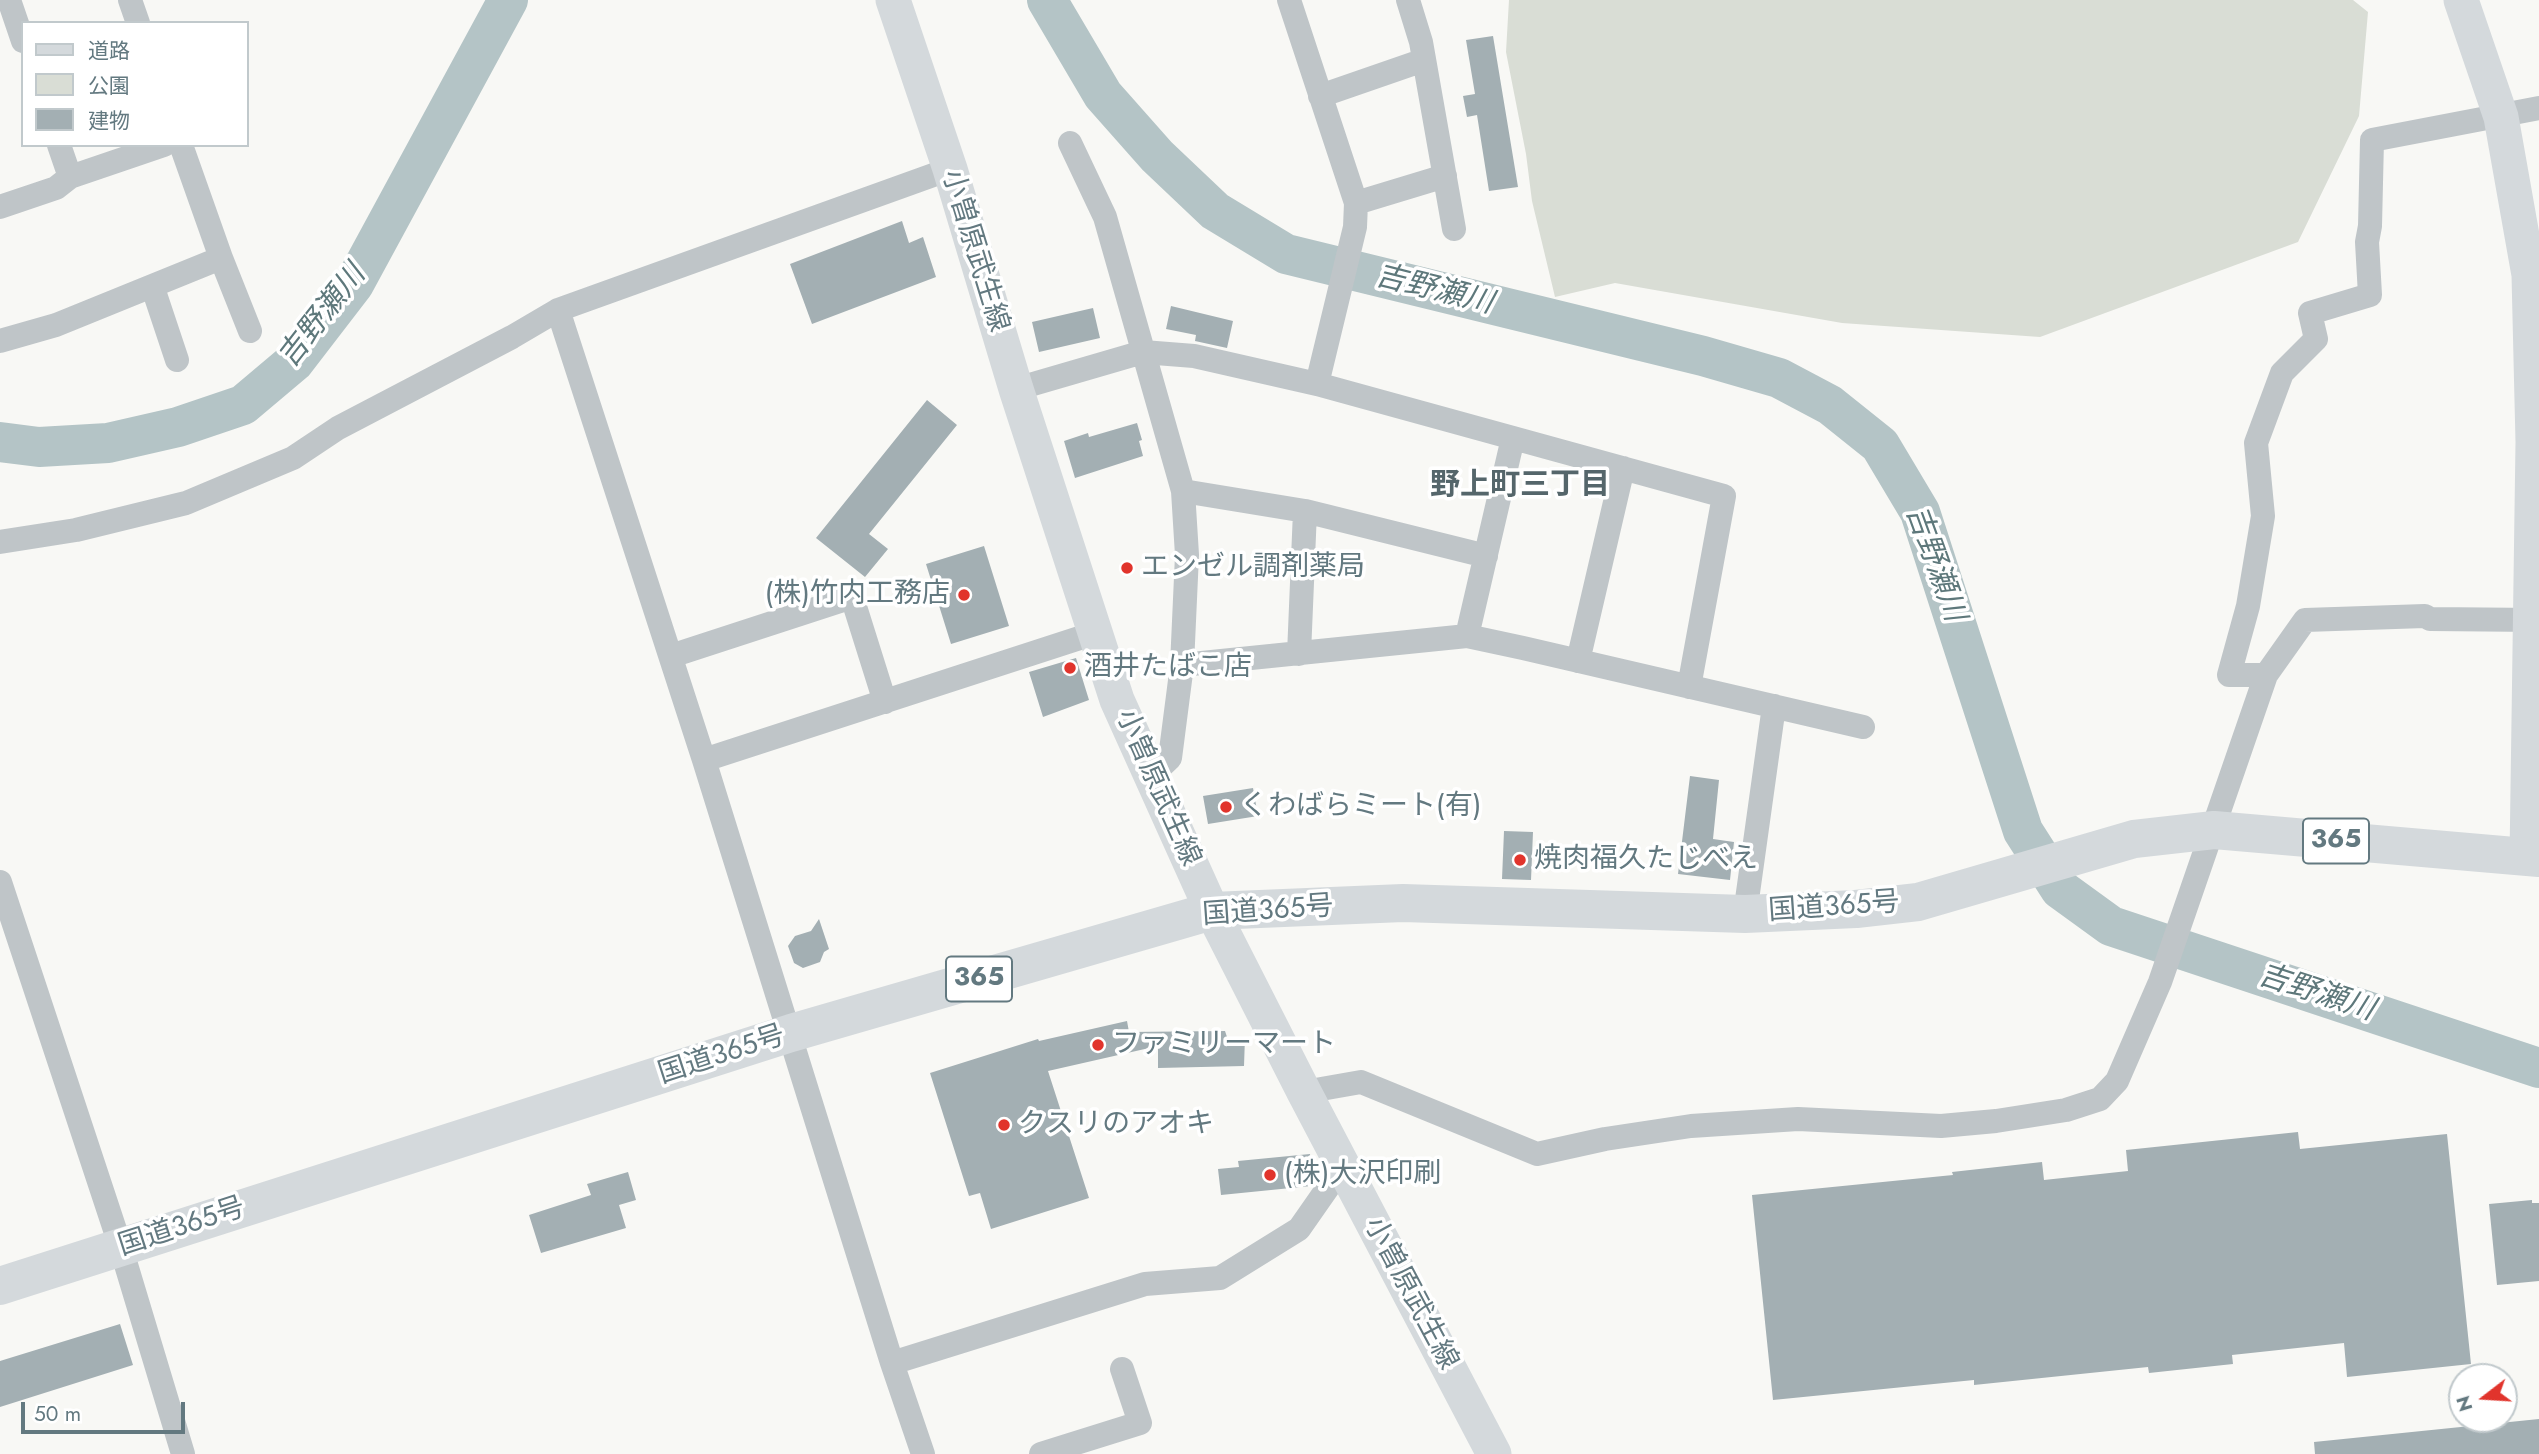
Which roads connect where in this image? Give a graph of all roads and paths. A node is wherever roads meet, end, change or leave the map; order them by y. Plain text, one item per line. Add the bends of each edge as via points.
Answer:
1 (9, 0) edge
2 (130, 0) edge
3 (893, 0) edge
4 (1289, 0) edge
5 (1408, 0) edge
6 (2461, 0) edge
7 (137, 21) edge
8 (21, 35) edge
9 (1424, 60) junction
10 (1320, 96) junction
11 (2539, 108) edge
12 (2501, 117) junction
13 (1070, 143) dead end
14 (60, 147) edge
15 (158, 147) edge
16 (182, 147) edge
17 (950, 169) junction
18 (1445, 176) junction
19 (71, 177) junction
20 (0, 207) edge
21 (1356, 215) junction
22 (1454, 229) dead end
23 (221, 258) junction
24 (153, 288) junction
25 (558, 310) junction
26 (250, 331) dead end
27 (0, 341) edge
28 (1143, 352) junction
29 (177, 360) dead end
30 (1317, 384) junction
31 (1016, 389) junction
32 (1513, 438) junction
33 (1623, 468) junction
34 (1183, 491) junction
35 (1305, 511) junction
36 (0, 542) edge
37 (1486, 555) junction
38 (2535, 620) edge
39 (1095, 633) junction
40 (1467, 636) junction
41 (1298, 654) junction
42 (671, 656) junction
43 (1578, 661) junction
44 (1182, 665) junction
45 (2266, 675) junction
46 (1689, 687) junction
47 (885, 702) junction
48 (1774, 706) junction
49 (1863, 727) dead end
50 (705, 760) junction
51 (1151, 776) junction
52 (2214, 830) junction
53 (2533, 858) edge
54 (0, 882) edge
55 (1212, 911) junction
56 (1745, 914) junction
57 (791, 1033) junction
58 (1304, 1092) junction
59 (1343, 1166) junction
60 (121, 1248) junction
61 (0, 1286) edge
62 (892, 1363) junction
63 (1122, 1369) dead end
64 (183, 1454) edge
65 (923, 1454) edge
66 (1041, 1454) edge
67 (1494, 1454) edge

1 - 8 street
2 - 7 street
3 - 17 main road, 小曽原武生線
4 - 10 street
5 - 9 street
6 - 12 main road
9 - 10 street
9 - 18 street
10 - 21 street
11 - 12 street
12 - 38 main road via 2529,275
12 - 45 street via 2372,140 2367,242 2370,295 2310,313 2316,339 2282,373 2256,443 2263,516 2248,606 2229,675
13 - 28 street via 1105,217
14 - 19 street
15 - 19 street
16 - 23 street
17 - 25 street
17 - 31 main road, 小曽原武生線
18 - 21 street
18 - 22 street
19 - 20 street via 56,188
21 - 30 street
23 - 24 street
23 - 26 street
24 - 27 street via 56,326
24 - 29 street
25 - 36 street via 338,428 293,458 186,503 76,530
25 - 42 street
28 - 30 street via 1194,356
28 - 31 street
28 - 34 street
30 - 32 street
31 - 39 main road, 小曽原武生線
32 - 33 street
32 - 37 street
33 - 43 street
33 - 46 street via 1724,496
34 - 35 street
34 - 44 street via 1187,555
35 - 37 street
35 - 41 street
37 - 40 street
38 - 45 street via 2425,616 2305,620
38 - 53 main road
39 - 47 street
39 - 51 main road, 小曽原武生線 via 1117,700
40 - 41 street
40 - 43 street
41 - 44 street
42 - 47 street via 852,597
42 - 50 street
43 - 46 street
44 - 51 street via 1170,758
45 - 52 street
46 - 48 street
47 - 50 street
48 - 49 street
48 - 56 street
50 - 57 street
51 - 55 main road, 小曽原武生線
52 - 53 highway, 国道365号 / 365
52 - 56 highway, 国道365号 / 365 via 2134,839 1918,902
52 - 58 street via 2160,982 2117,1081 2101,1099 2066,1110 1941,1126 1798,1119 1691,1126 1537,1154 1361,1082
54 - 60 street
55 - 56 highway, 国道365号 / 365 via 1403,904
55 - 57 highway, 国道365号 / 365
55 - 58 main road, 小曽原武生線
57 - 60 highway, 国道365号 / 365
57 - 62 street
58 - 59 main road, 小曽原武生線
59 - 62 street via 1299,1229 1220,1278 1145,1284
59 - 67 main road, 小曽原武生線
60 - 61 highway, 国道365号 / 365
60 - 64 street
62 - 65 street
63 - 66 street via 1140,1423

